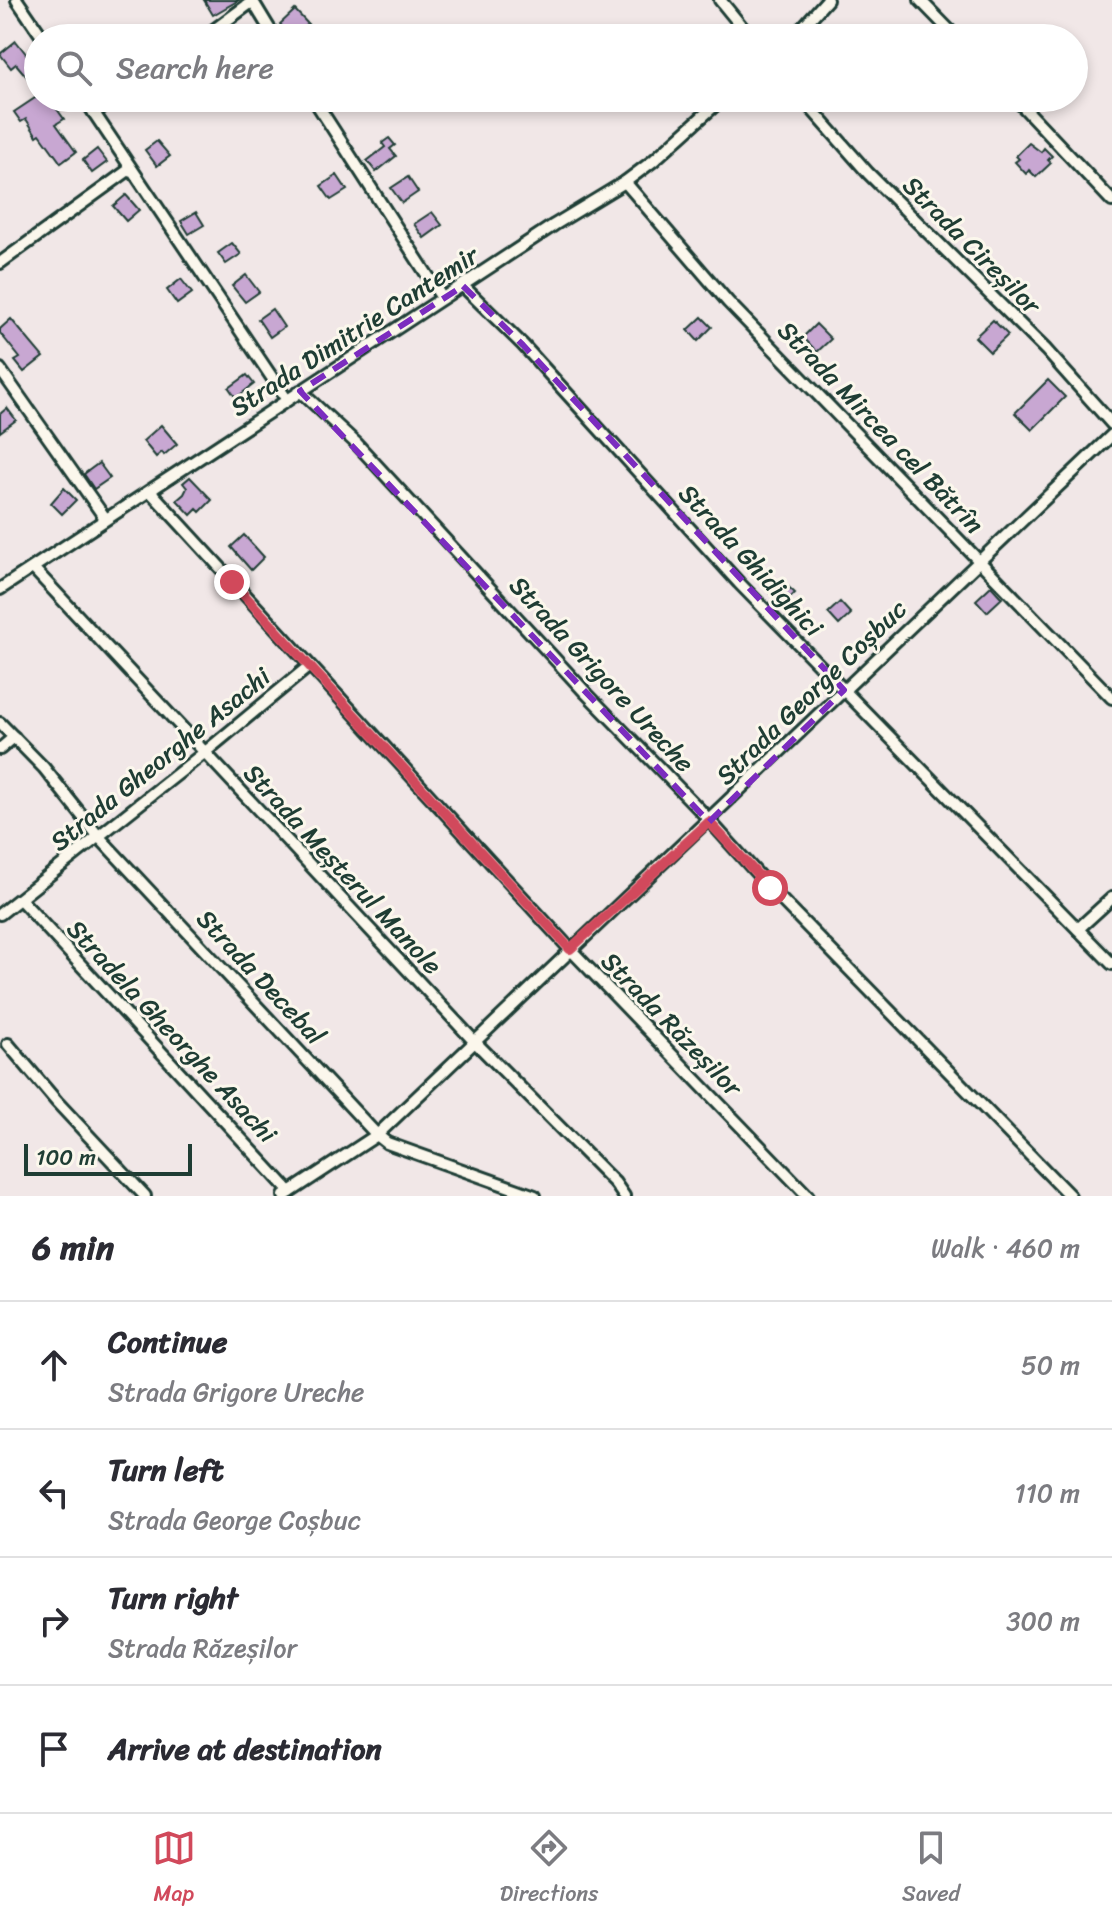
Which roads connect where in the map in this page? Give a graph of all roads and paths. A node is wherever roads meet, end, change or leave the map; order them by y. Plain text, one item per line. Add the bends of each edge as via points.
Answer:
1 (17, 0) edge
2 (253, 0) edge
3 (720, 0) edge
4 (827, 0) edge
5 (920, 0) edge
6 (33, 24) edge
7 (221, 24) edge
8 (267, 24) edge
9 (740, 24) edge
10 (806, 24) edge
11 (943, 24) edge
12 (322, 112) edge
13 (707, 112) edge
14 (814, 112) edge
15 (1028, 112) edge
16 (94, 113) edge
17 (130, 169) junction
18 (625, 182) junction
19 (1112, 201) edge
20 (0, 263) edge
21 (463, 286) junction
22 (442, 298) junction
23 (0, 369) edge
24 (300, 391) junction
25 (287, 400) junction
26 (1112, 424) edge
27 (1112, 435) edge
28 (150, 491) junction
29 (105, 518) junction
30 (980, 561) junction
31 (33, 568) junction
32 (0, 589) edge
33 (308, 667) junction
34 (844, 690) junction
35 (1112, 698) edge
36 (0, 723) edge
37 (14, 737) junction
38 (0, 749) edge
39 (204, 753) junction
40 (709, 822) junction
41 (99, 837) junction
42 (1112, 898) edge
43 (20, 899) junction
44 (0, 914) edge
45 (1078, 929) junction
46 (570, 949) junction
47 (1112, 964) edge
48 (474, 1041) junction
49 (8, 1044) dead end
50 (377, 1135) junction
51 (287, 1194) edge
52 (145, 1196) edge
53 (535, 1196) edge
54 (624, 1196) edge
55 (808, 1196) edge
56 (1070, 1196) edge

1 - 6 street
2 - 7 street
2 - 8 street
3 - 9 street
4 - 10 street
5 - 11 street
12 - 22 street
13 - 18 street, Strada Dimitrie Cantemir
14 - 26 street, Strada Cireșilor
15 - 19 street
16 - 17 street
17 - 20 street
17 - 25 street
18 - 21 street, Strada Dimitrie Cantemir
18 - 30 street, Strada Mircea cel Bătrîn via 728,302
21 - 22 street, Strada Dimitrie Cantemir
21 - 34 street, Strada Ghidighici
22 - 24 street, Strada Dimitrie Cantemir
23 - 29 street
24 - 25 street, Strada Dimitrie Cantemir
24 - 40 street, Strada Grigore Ureche via 356,443
25 - 28 street, Strada Dimitrie Cantemir
27 - 30 street, Strada George Coșbuc
28 - 29 street, Strada Dimitrie Cantemir
28 - 33 street, Strada Răzeșilor
29 - 31 street, Strada Dimitrie Cantemir
30 - 34 street, Strada George Coșbuc
30 - 35 street, Strada Mircea cel Bătrîn
31 - 32 street, Strada Dimitrie Cantemir
31 - 39 street, Strada Meșterul Manole
33 - 39 street, Strada Gheorghe Asachi
33 - 46 street, Strada Răzeșilor
34 - 40 street, Strada George Coșbuc
34 - 45 street, Strada Ghidighici
36 - 37 street, Strada Decebal
37 - 38 street
37 - 41 street, Strada Decebal
39 - 41 street, Strada Gheorghe Asachi
39 - 48 street, Strada Meșterul Manole
40 - 46 street, Strada George Coșbuc
40 - 56 street, Strada Grigore Ureche
41 - 43 street, Strada Gheorghe Asachi
41 - 50 street, Strada Decebal
42 - 45 street
43 - 44 street, Strada Gheorghe Asachi
43 - 51 street, Stradela Gheorghe Asachi
45 - 47 street, Strada Ghidighici
46 - 48 street, Strada George Coșbuc
46 - 55 street, Strada Răzeșilor
48 - 50 street, Strada George Coșbuc
48 - 54 street, Strada Meșterul Manole
49 - 52 street
50 - 51 street, Strada George Coșbuc
50 - 53 street, Strada Decebal

